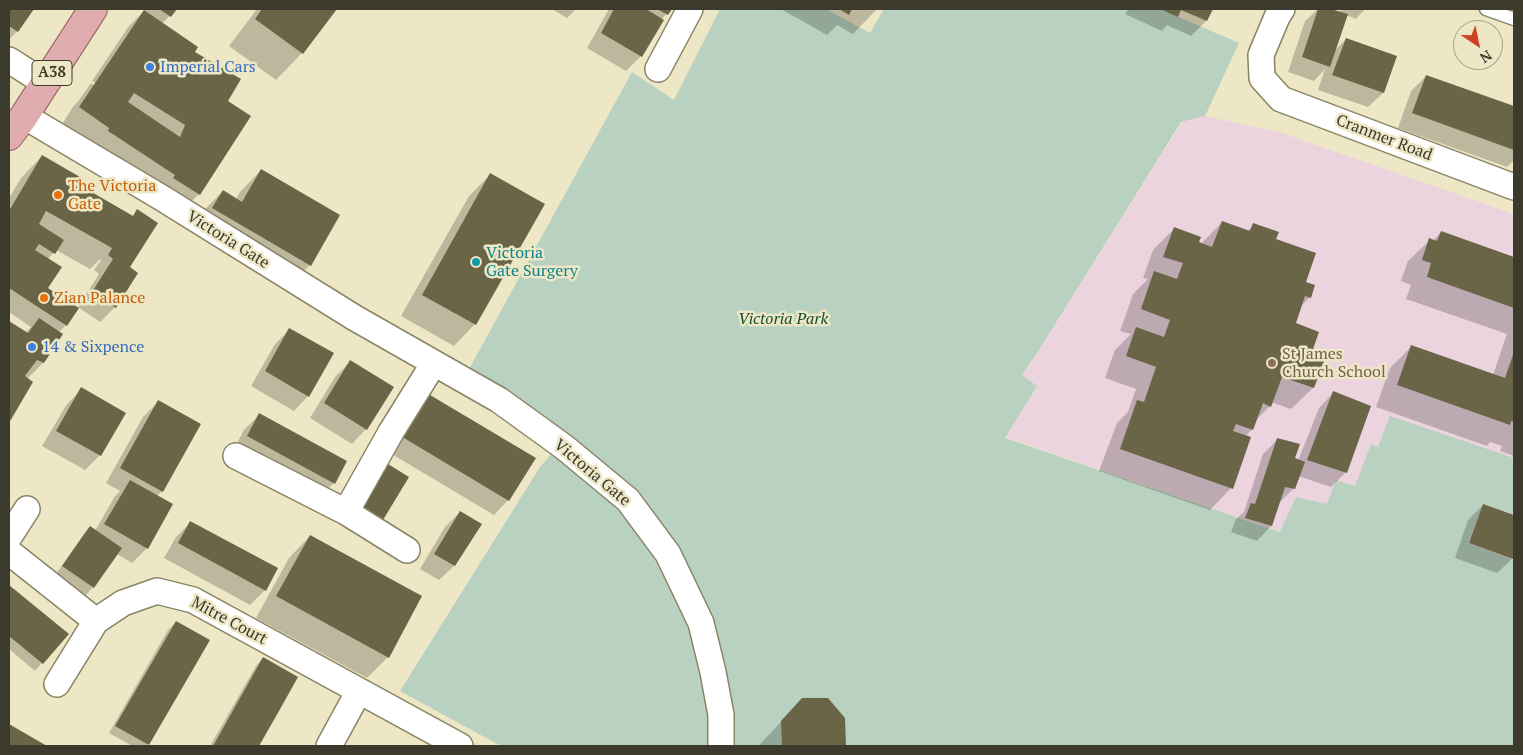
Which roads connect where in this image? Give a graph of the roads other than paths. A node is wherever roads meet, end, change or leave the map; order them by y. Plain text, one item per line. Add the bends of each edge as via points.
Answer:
1 (94, 9) edge
2 (690, 9) edge
3 (1282, 9) edge
4 (1486, 9) edge
5 (1514, 19) edge
6 (9, 60) edge
7 (658, 69) dead end
8 (45, 83) junction
9 (16, 126) edge
10 (1514, 187) edge
11 (434, 363) junction
12 (236, 456) dead end
13 (27, 509) dead end
14 (346, 512) junction
15 (9, 537) edge
16 (407, 550) dead end
17 (9, 552) edge
18 (96, 621) junction
19 (57, 684) dead end
20 (359, 691) junction
21 (329, 746) edge
22 (460, 746) edge
23 (721, 746) edge

1 - 8 main road, A38
2 - 7 street
3 - 10 street, Cranmer Road via 1261,55 1262,78 1281,100
4 - 5 lane
6 - 8 street
8 - 9 main road, A38
9 - 11 street, Victoria Gate via 162,198
11 - 14 street
11 - 23 street, Victoria Gate via 499,400 564,447 628,500 668,554 702,623 721,716
12 - 14 street
13 - 15 street
14 - 16 street
17 - 18 street
18 - 19 street, Mitre Court
18 - 20 street, Mitre Court via 123,603 157,591 193,600
20 - 21 street
20 - 22 street, Mitre Court

